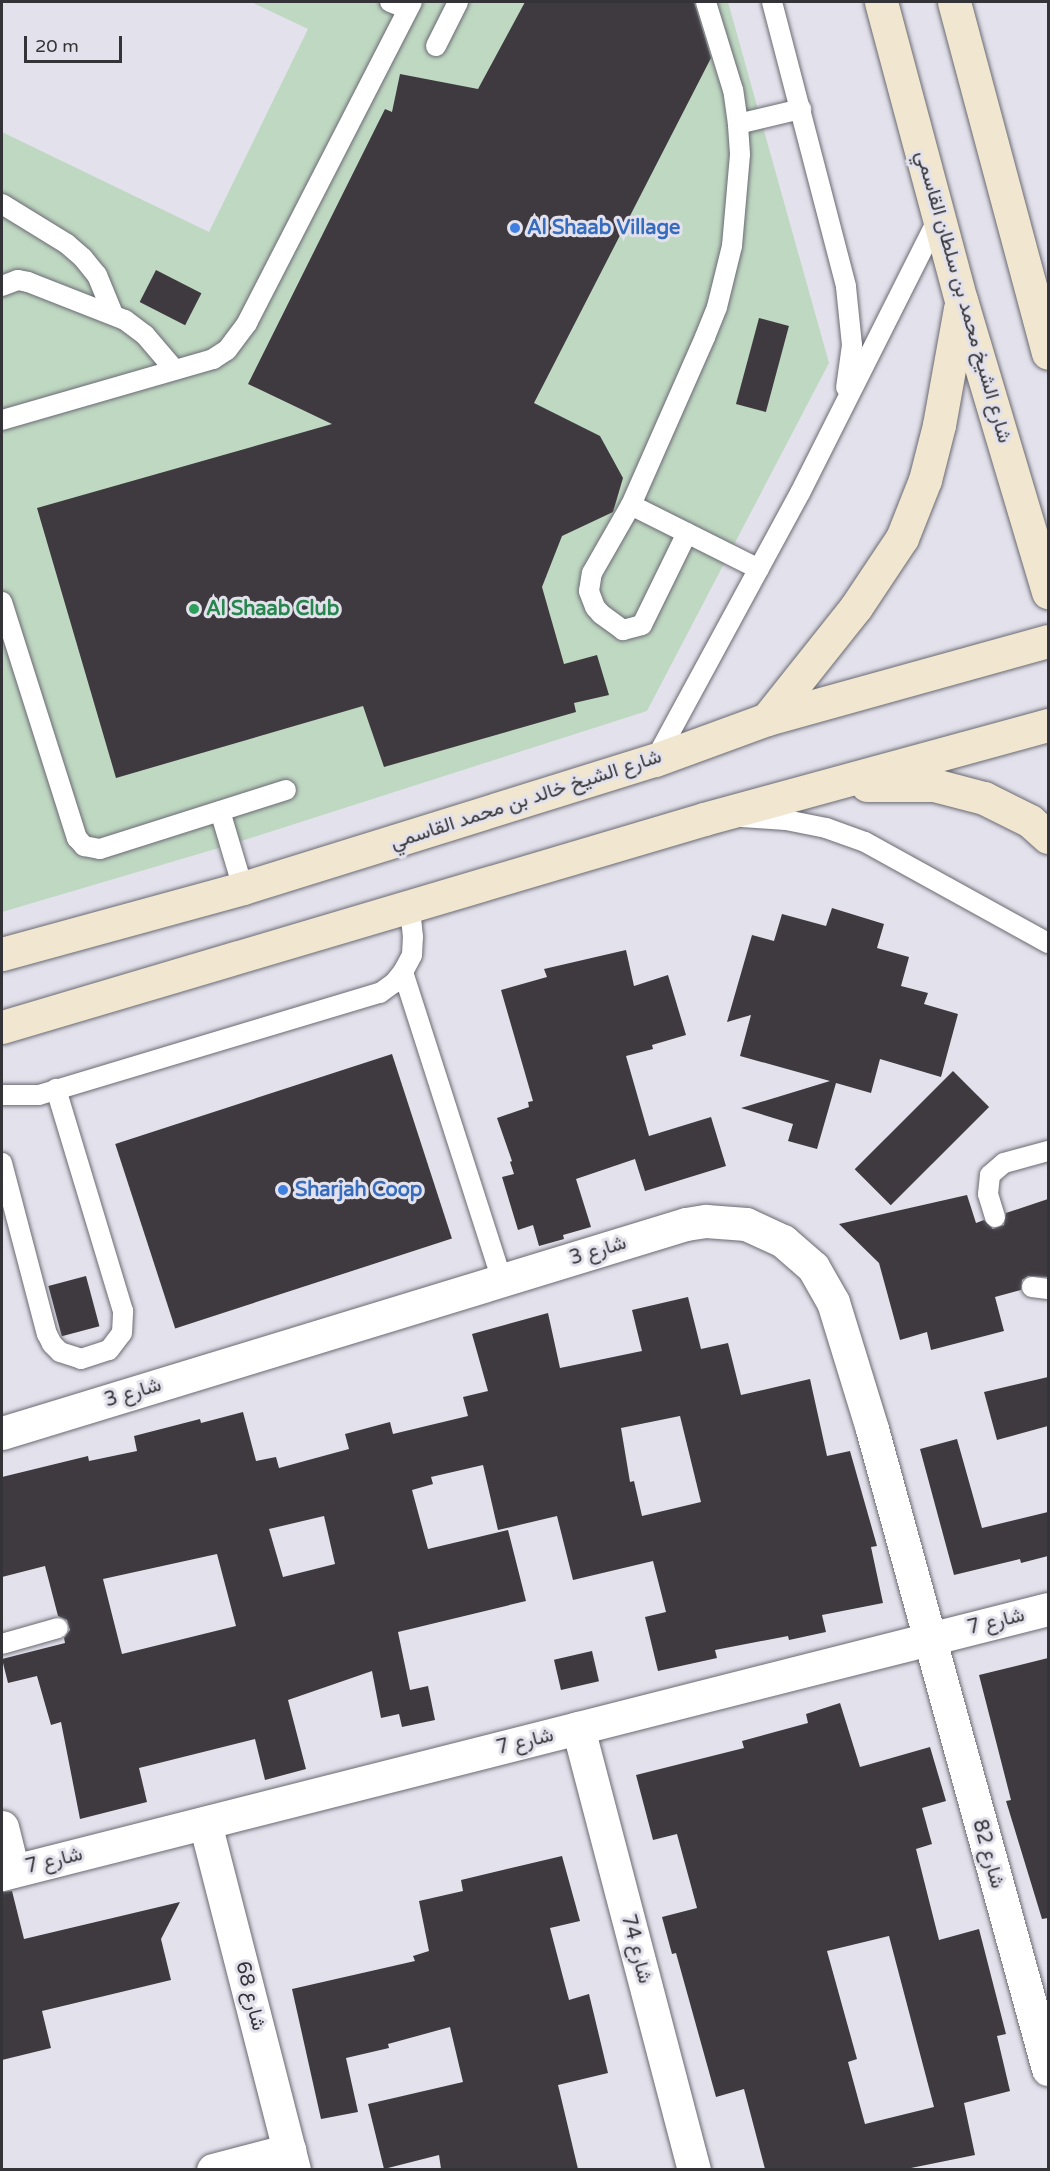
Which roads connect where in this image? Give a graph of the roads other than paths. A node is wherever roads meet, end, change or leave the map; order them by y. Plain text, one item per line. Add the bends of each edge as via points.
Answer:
1 (458, 2) edge
2 (706, 2) edge
3 (772, 2) edge
4 (881, 2) edge
5 (954, 2) edge
6 (403, 4) edge
7 (436, 46) dead end
8 (801, 109) junction
9 (738, 124) junction
10 (2, 204) edge
11 (939, 217) junction
12 (2, 286) edge
13 (962, 300) junction
14 (113, 314) junction
15 (1048, 352) edge
16 (174, 369) junction
17 (844, 401) junction
18 (2, 420) edge
19 (631, 505) junction
20 (687, 533) junction
21 (759, 569) junction
22 (1048, 592) edge
23 (2, 602) edge
24 (1048, 641) edge
25 (767, 719) junction
26 (1048, 725) edge
27 (655, 760) junction
28 (824, 785) junction
29 (286, 790) dead end
30 (220, 811) junction
31 (704, 819) junction
32 (1048, 837) edge
33 (243, 888) junction
34 (410, 908) junction
35 (1048, 943) edge
36 (2, 954) edge
37 (403, 972) junction
38 (2, 1027) edge
39 (56, 1089) junction
40 (2, 1095) edge
41 (1048, 1151) edge
42 (2, 1163) edge
43 (995, 1217) dead end
44 (502, 1280) junction
45 (2, 1433) edge
46 (1048, 1609) edge
47 (58, 1628) dead end
48 (928, 1639) junction
49 (2, 1644) edge
50 (578, 1728) junction
51 (206, 1823) junction
52 (2, 1827) edge
53 (7, 1872) edge
54 (1048, 2069) edge
55 (291, 2160) edge
56 (213, 2169) edge
57 (694, 2169) edge

1 - 7 lane
2 - 9 lane via 733,90
3 - 8 lane
4 - 11 main road, شارع الشيخ محمد بن سلطان القاسمي
5 - 15 main road
6 - 16 lane via 238,338 213,359
8 - 9 lane
8 - 17 lane via 846,286 852,345
9 - 19 lane via 738,184 726,277 705,337
10 - 14 lane via 83,258 97,275
11 - 13 main road, شارع الشيخ محمد بن سلطان القاسمي
11 - 17 lane
12 - 14 lane via 18,280 28,282
13 - 22 main road, شارع الشيخ محمد بن سلطان القاسمي
13 - 25 main road via 939,425 925,480 902,538 856,607
14 - 16 lane via 145,335
16 - 18 lane
17 - 21 lane
19 - 20 lane
19 - 20 lane via 590,581 589,591 595,607 623,630 637,628 646,619
20 - 21 lane
21 - 27 lane
23 - 30 lane via 77,838 84,846 100,849
24 - 25 main road, شارع الشيخ خالد بن محمد القاسمي
25 - 27 main road, شارع الشيخ خالد بن محمد القاسمي
26 - 28 main road
27 - 33 main road, شارع الشيخ خالد بن محمد القاسمي
28 - 31 main road
28 - 32 main road via 934,785 984,798 1030,820
29 - 30 lane
30 - 33 lane
31 - 34 main road
31 - 35 lane via 786,820 826,828 865,842
33 - 36 main road, شارع الشيخ خالد بن محمد القاسمي
34 - 37 lane via 413,946
34 - 38 main road
37 - 39 lane via 380,993
37 - 44 lane
39 - 40 lane via 39,1095
39 - 42 lane via 123,1311 122,1333 109,1350 81,1359 60,1353 52,1344
41 - 43 lane via 996,1168 987,1185
44 - 45 street, شارع 3
44 - 48 street, شارع 3 via 705,1221 746,1224 799,1253 813,1267 833,1302
46 - 48 street, شارع 7
47 - 49 lane
48 - 50 street, شارع 7
48 - 54 street, شارع 82
50 - 51 street, شارع 7
50 - 57 street, شارع 74
51 - 53 street, شارع 7
51 - 55 street, شارع 68
52 - 53 street
55 - 56 street

